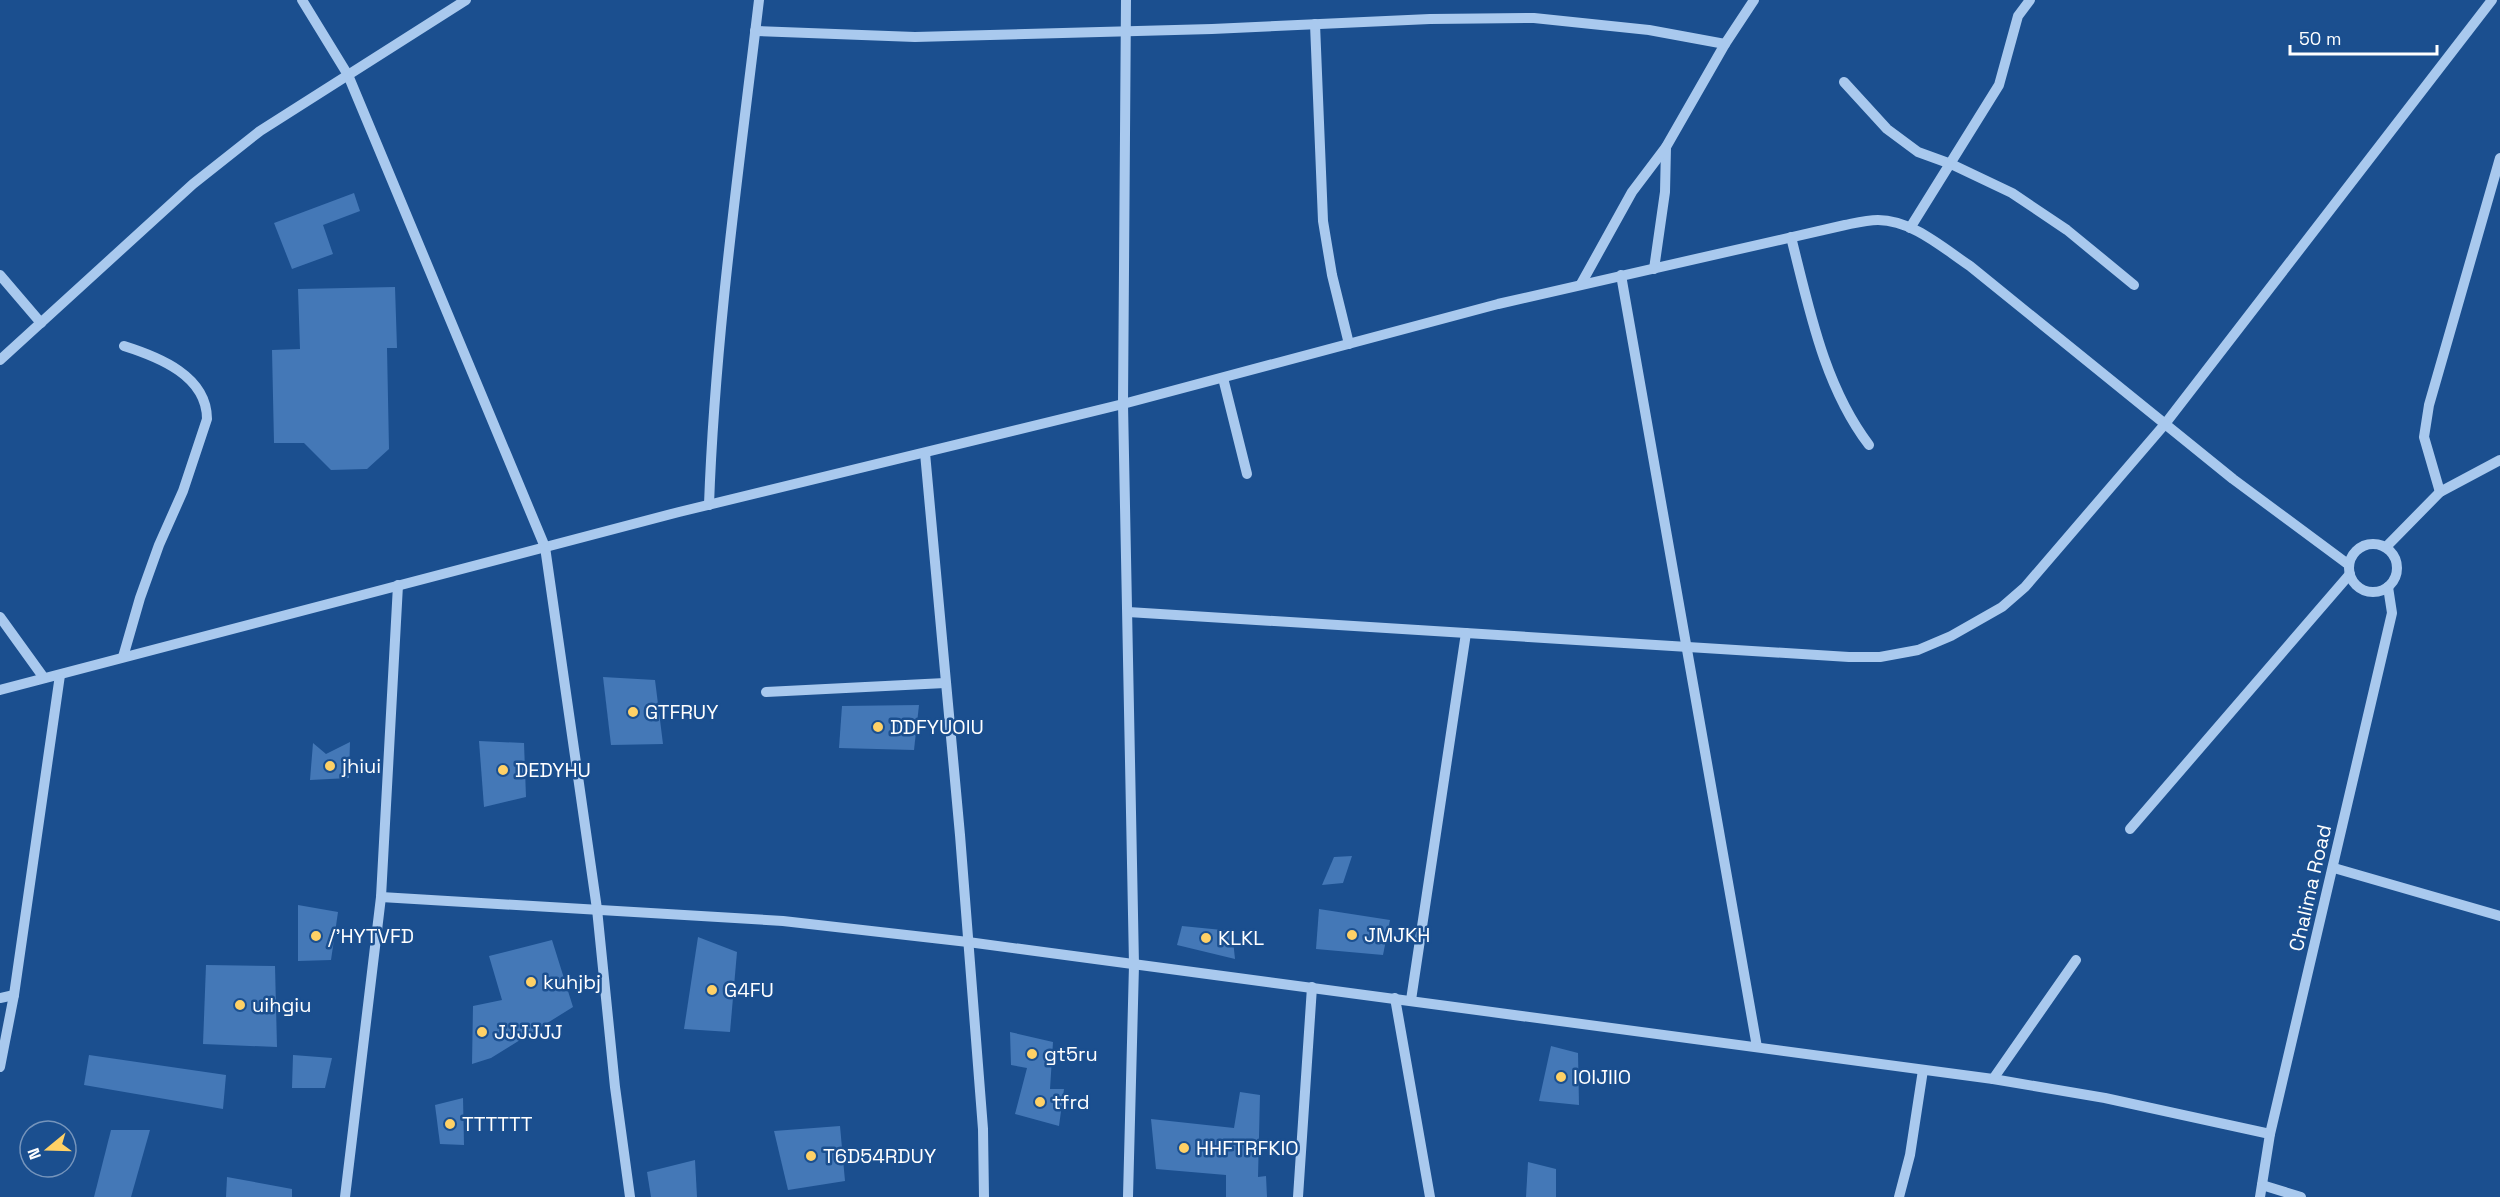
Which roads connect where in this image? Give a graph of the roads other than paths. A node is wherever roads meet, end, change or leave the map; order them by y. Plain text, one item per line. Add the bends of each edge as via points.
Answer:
1 (302, 0) edge
2 (466, 0) edge
3 (759, 0) edge
4 (1126, 0) edge
5 (1754, 0) edge
6 (2030, 0) edge
7 (2492, 0) edge
8 (1315, 24) junction
9 (755, 31) junction
10 (1126, 31) junction
11 (1725, 44) junction
12 (348, 75) junction
13 (1844, 82) dead end
14 (1666, 147) junction
15 (2500, 158) edge
16 (1951, 164) junction
17 (1910, 228) junction
18 (1791, 237) junction
19 (1654, 269) junction
20 (0, 275) edge
21 (1621, 275) junction
22 (1581, 284) junction
23 (2134, 285) dead end
24 (41, 323) junction
25 (1348, 344) junction
26 (124, 346) dead end
27 (0, 360) edge
28 (1223, 378) junction
29 (1124, 404) junction
30 (2165, 424) junction
31 (1869, 446) dead end
32 (925, 453) junction
33 (2500, 460) edge
34 (1247, 474) dead end
35 (2440, 492) junction
36 (710, 505) junction
37 (2386, 547) junction
38 (545, 548) junction
39 (2349, 570) junction
40 (398, 585) junction
41 (2388, 587) junction
42 (1128, 612) junction
43 (0, 617) edge
44 (1466, 633) junction
45 (1687, 646) junction
46 (123, 657) junction
47 (60, 675) junction
48 (44, 678) junction
49 (945, 683) junction
50 (0, 690) edge
51 (766, 692) dead end
52 (2130, 829) dead end
53 (2334, 868) junction
54 (381, 897) junction
55 (597, 909) junction
56 (2500, 916) edge
57 (968, 942) junction
58 (2076, 960) dead end
59 (1134, 965) junction
60 (1312, 987) junction
61 (14, 995) junction
62 (0, 998) edge
63 (1395, 998) junction
64 (1411, 1000) junction
65 (1757, 1047) junction
66 (0, 1067) edge
67 (1923, 1070) junction
68 (1993, 1079) junction
69 (2270, 1134) junction
70 (2262, 1185) junction
71 (345, 1197) edge
72 (630, 1197) edge
73 (984, 1197) edge
74 (1128, 1197) edge
75 (1298, 1197) edge
76 (1430, 1197) edge
77 (1899, 1197) edge
78 (2259, 1197) edge
79 (2301, 1197) edge

1 - 12 street
2 - 12 street
3 - 9 street
4 - 10 street
5 - 11 street
6 - 16 street via 2018,16 1999,85
7 - 30 street
8 - 10 street
8 - 11 street via 1534,18 1649,30
8 - 25 street via 1323,221
9 - 10 street via 915,37
9 - 36 street via 718,350
10 - 29 street
11 - 14 street
12 - 24 street via 260,131 193,184
12 - 38 street
13 - 16 street via 1887,129 1918,152
14 - 19 street via 1665,192
14 - 22 street via 1632,192
15 - 35 street via 2429,405 2424,437
16 - 17 street
16 - 23 street via 2012,193 2067,230
17 - 18 street via 1878,220
17 - 30 street via 1970,266
18 - 19 street
18 - 31 street via 1828,366 1844,406
19 - 21 street
20 - 24 street
21 - 22 street
21 - 45 street
22 - 25 street
24 - 27 street
25 - 28 street
26 - 46 street via 174,367 199,390 207,407 207,419 183,491 159,544
28 - 29 street
28 - 34 street
29 - 32 street
29 - 42 street
30 - 39 street
30 - 45 street via 2025,587 2002,607 1951,636 1918,650 1880,657
32 - 36 street
32 - 49 street
33 - 35 street
35 - 37 street
36 - 38 street
37 - 39 street via 2367,544 2353,556
37 - 41 street via 2397,562 2398,571
38 - 40 street
38 - 55 street
39 - 41 street via 2355,584 2370,592
39 - 52 street
40 - 46 street
40 - 54 street
41 - 53 street, Chalima Road via 2392,613
42 - 44 street
42 - 59 street
43 - 48 street
44 - 45 street
44 - 64 street
45 - 65 street
46 - 47 street
47 - 48 street
47 - 61 street
48 - 50 street
49 - 51 street
49 - 57 street
53 - 56 street
53 - 69 street, Chalima Road
54 - 55 street
54 - 71 street
55 - 57 street via 783,921
55 - 72 street
57 - 59 street
57 - 73 street via 983,1129
58 - 68 street
59 - 60 street
59 - 74 street
60 - 63 street
60 - 75 street
61 - 62 street
61 - 66 street
63 - 64 street
63 - 76 street
64 - 65 street
65 - 67 street
67 - 68 street
67 - 77 street via 1910,1155
68 - 69 street via 2105,1098
69 - 70 street, Chalima Road
70 - 78 street, Chalima Road
70 - 79 street

